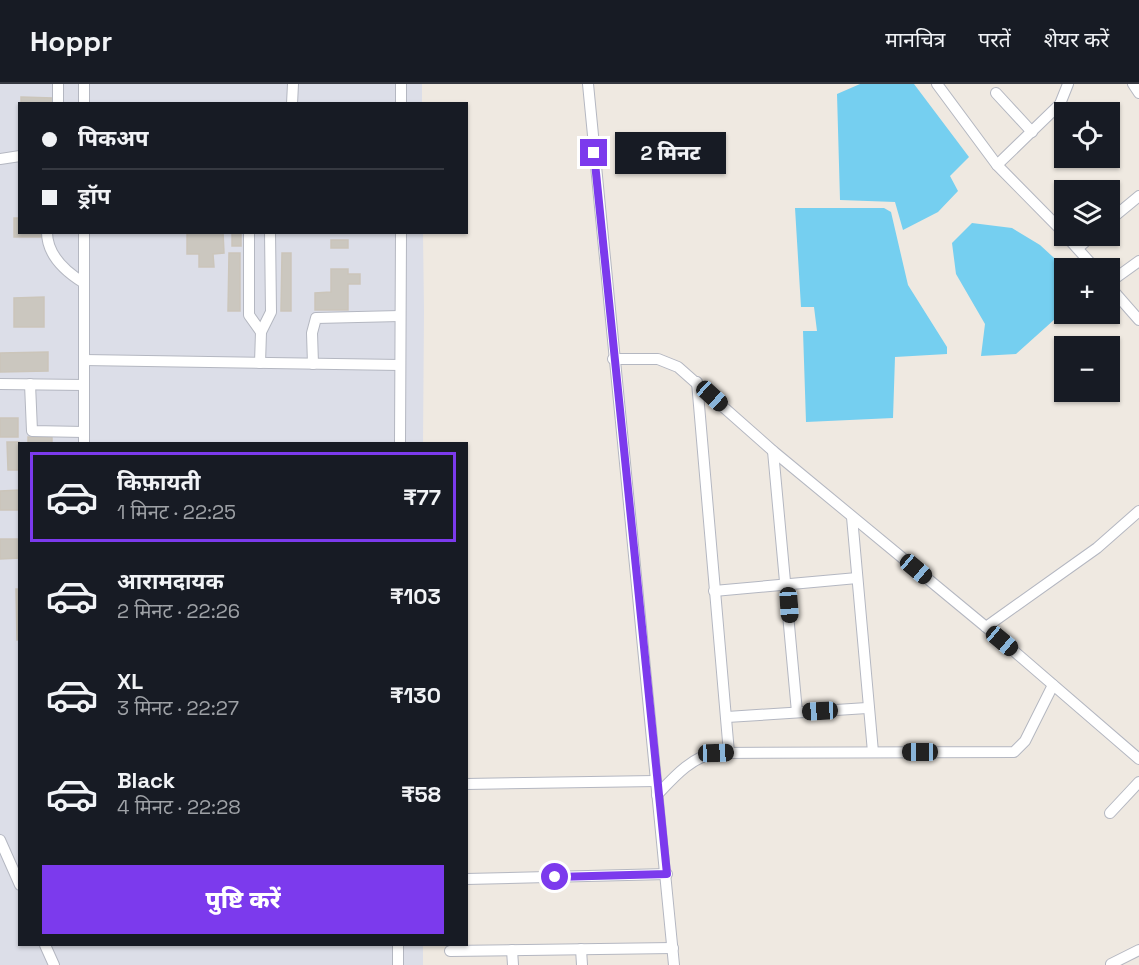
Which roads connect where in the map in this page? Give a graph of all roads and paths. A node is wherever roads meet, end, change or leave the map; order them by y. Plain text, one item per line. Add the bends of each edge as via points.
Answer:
1 (58, 84) edge
2 (84, 84) edge
3 (293, 84) edge
4 (401, 84) edge
5 (588, 84) edge
6 (937, 84) edge
7 (1068, 84) edge
8 (1133, 84) edge
9 (996, 93) dead end
10 (1139, 93) edge
11 (58, 102) edge
12 (84, 102) edge
13 (292, 102) edge
14 (401, 102) edge
15 (1032, 132) junction
16 (18, 156) edge
17 (0, 159) edge
18 (997, 165) junction
19 (1139, 196) edge
20 (1120, 212) edge
21 (1054, 223) edge
22 (48, 234) edge
23 (84, 234) edge
24 (249, 234) edge
25 (270, 234) edge
26 (401, 234) edge
27 (1080, 246) edge
28 (1078, 248) joint
29 (1086, 258) edge
30 (1139, 261) edge
31 (1120, 275) edge
32 (84, 283) junction
33 (1120, 298) edge
34 (400, 316) junction
35 (1139, 320) edge
36 (261, 332) junction
37 (84, 360) junction
38 (613, 360) junction
39 (260, 363) junction
40 (313, 364) junction
41 (400, 365) junction
42 (696, 382) junction
43 (0, 384) edge
44 (30, 384) junction
45 (84, 385) junction
46 (84, 432) junction
47 (84, 442) edge
48 (400, 442) edge
49 (773, 452) junction
50 (1139, 511) edge
51 (852, 517) junction
52 (858, 578) junction
53 (787, 584) junction
54 (714, 591) junction
55 (986, 627) junction
56 (1053, 685) junction
57 (867, 708) junction
58 (797, 712) junction
59 (727, 717) junction
60 (873, 752) junction
61 (729, 753) junction
62 (1139, 759) edge
63 (656, 781) junction
64 (1139, 782) edge
65 (468, 784) edge
66 (657, 795) junction
67 (1110, 813) dead end
68 (0, 840) edge
69 (667, 874) junction
70 (468, 879) edge
71 (18, 880) edge
72 (45, 946) edge
73 (398, 946) edge
74 (673, 948) junction
75 (581, 949) junction
76 (512, 950) junction
77 (1139, 950) edge
78 (450, 951) dead end
79 (1111, 964) edge
80 (54, 965) edge
81 (398, 965) edge
82 (513, 965) edge
83 (582, 965) edge
84 (674, 965) edge

1 - 11 street
2 - 12 street
3 - 13 street
4 - 14 street
5 - 38 street
6 - 18 street
7 - 15 street via 1060,104
8 - 10 street
9 - 15 street
15 - 18 street
16 - 17 street
18 - 21 street
19 - 20 street
22 - 32 street via 53,256
23 - 32 street
24 - 36 street via 249,315
25 - 36 street via 272,312
26 - 34 street
27 - 28 street
28 - 29 street
30 - 31 street
32 - 37 street
33 - 35 street
34 - 40 street via 316,318 312,333
34 - 41 street
36 - 39 street
37 - 39 street
37 - 45 street
38 - 42 street via 667,361
38 - 63 street
39 - 40 street
40 - 41 street
41 - 48 street
42 - 49 street
42 - 54 street
43 - 44 street
44 - 45 street
44 - 46 street via 32,431
45 - 46 street
46 - 47 street
49 - 51 street
49 - 53 street
50 - 55 street via 1097,548
51 - 52 street
51 - 55 street
52 - 53 street
52 - 57 street
53 - 54 street
53 - 58 street
54 - 59 street
55 - 56 street
56 - 60 street via 1025,741 1014,752
56 - 62 street
57 - 58 street
57 - 60 street
58 - 59 street
59 - 61 street
60 - 61 street
61 - 66 street via 698,759
63 - 65 street
63 - 66 street
64 - 67 street
66 - 69 street
68 - 71 street
69 - 70 street
69 - 74 street
72 - 80 street
73 - 81 street
74 - 75 street
74 - 84 street
75 - 76 street
75 - 83 street
76 - 78 street
76 - 82 street
77 - 79 street

